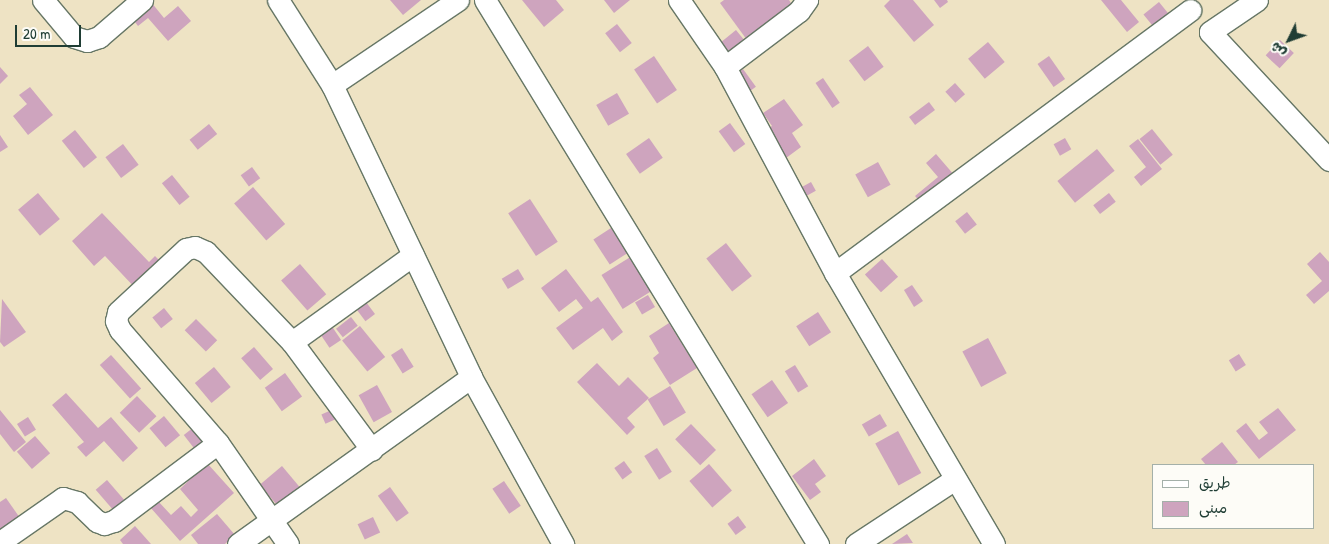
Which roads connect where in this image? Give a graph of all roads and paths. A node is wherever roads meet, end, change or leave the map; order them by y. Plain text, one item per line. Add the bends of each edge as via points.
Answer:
1 (43, 0) edge
2 (142, 0) edge
3 (278, 0) edge
4 (458, 0) edge
5 (485, 0) edge
6 (679, 0) edge
7 (807, 0) edge
8 (1257, 0) edge
9 (1185, 5) edge
10 (1210, 32) junction
11 (724, 67) junction
12 (332, 85) junction
13 (1329, 160) edge
14 (413, 255) junction
15 (835, 273) junction
16 (292, 342) junction
17 (470, 377) junction
18 (218, 443) junction
19 (372, 450) junction
20 (955, 479) junction
21 (272, 520) junction
22 (0, 542) edge
23 (238, 544) edge
24 (288, 544) edge
25 (563, 544) edge
26 (818, 544) edge
27 (856, 544) edge
28 (994, 544) edge

1 - 2 street via 74,38 87,41 99,37
3 - 12 street
4 - 12 street
5 - 26 street
6 - 11 street
7 - 11 street via 799,11
8 - 10 street
9 - 10 street
9 - 15 street
10 - 13 street
11 - 15 street
12 - 14 street
14 - 16 street
14 - 17 street
15 - 20 street
16 - 18 street via 206,252 195,247 186,249 118,312 116,321 120,330
16 - 19 street
17 - 19 street
17 - 25 street
18 - 21 street
18 - 22 street via 114,521 104,524 97,521 76,502 63,498
19 - 21 street
20 - 27 street
20 - 28 street
21 - 23 street
21 - 24 street

